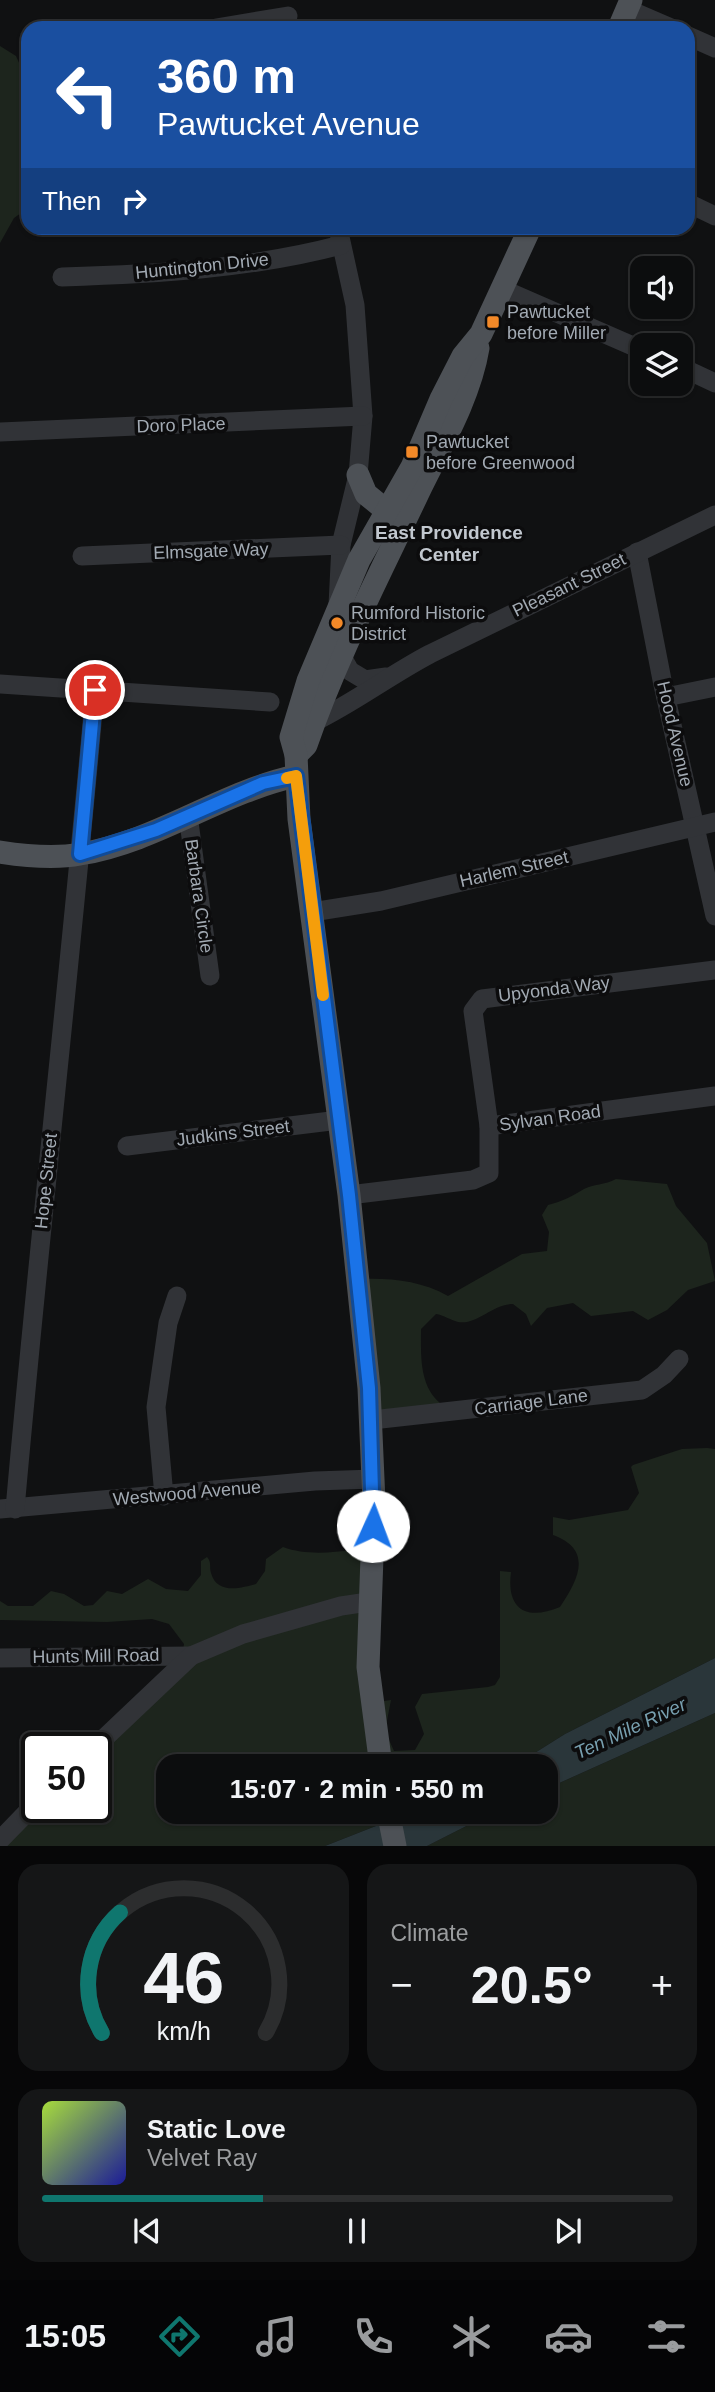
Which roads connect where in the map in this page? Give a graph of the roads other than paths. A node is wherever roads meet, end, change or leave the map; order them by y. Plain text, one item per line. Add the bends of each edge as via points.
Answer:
1 (626, 12) edge
2 (287, 15) edge
3 (254, 21) edge
4 (651, 21) edge
5 (695, 39) edge
6 (715, 48) edge
7 (695, 206) edge
8 (715, 216) edge
9 (527, 235) edge
10 (340, 236) edge
11 (62, 277) dead end
12 (502, 289) junction
13 (630, 345) edge
14 (693, 373) edge
15 (715, 383) edge
16 (363, 416) junction
17 (0, 432) edge
18 (358, 475) junction
19 (715, 515) edge
20 (395, 519) junction
21 (341, 545) junction
22 (637, 552) junction
23 (82, 556) dead end
24 (338, 605) junction
25 (342, 657) junction
26 (387, 676) junction
27 (0, 684) edge
28 (715, 687) edge
29 (95, 690) junction
30 (666, 698) junction
31 (270, 702) dead end
32 (314, 722) junction
33 (296, 765) junction
34 (188, 816) junction
35 (715, 822) edge
36 (695, 826) junction
37 (0, 852) edge
38 (80, 854) junction
39 (312, 912) junction
40 (715, 916) edge
41 (715, 970) edge
42 (210, 976) dead end
43 (715, 1097) edge
44 (339, 1120) junction
45 (489, 1126) junction
46 (127, 1146) dead end
47 (349, 1195) junction
48 (177, 1296) dead end
49 (679, 1359) dead end
50 (372, 1420) junction
51 (374, 1479) junction
52 (164, 1496) junction
53 (7, 1509) edge
54 (368, 1602) junction
55 (191, 1656) junction
56 (0, 1658) edge
57 (111, 1732) edge
58 (379, 1754) edge
59 (21, 1818) edge
60 (391, 1824) edge
61 (0, 1840) edge
62 (395, 1846) edge

1 - 4 street
2 - 3 street
5 - 6 street
7 - 8 street
9 - 12 main road
10 - 11 street, Huntington Drive via 247,264 170,273
10 - 16 street via 355,305
12 - 13 street
12 - 20 main road via 481,334 463,356 412,467
14 - 15 street
16 - 17 street, Doro Place
16 - 18 street
18 - 20 main road via 366,494
18 - 21 street
19 - 22 street, Pleasant Street
20 - 24 main road via 359,560
20 - 25 main road
21 - 23 street, Elmsgate Way
21 - 24 street
22 - 26 street, Pleasant Street
22 - 30 street, Hood Avenue
24 - 33 main road via 291,737
25 - 26 street via 350,671 365,680
25 - 32 main road
26 - 32 street, Pleasant Street via 355,701
27 - 29 street
28 - 30 street
29 - 31 street
29 - 38 street, Hope Street
30 - 36 street, Hood Avenue
32 - 33 main road
33 - 34 main road
33 - 39 main road
34 - 38 main road
34 - 42 street, Barbara Circle
35 - 36 street, Harlem Street
36 - 39 street, Harlem Street via 381,901
36 - 40 street, Hood Avenue
37 - 38 main road
38 - 53 street, Hope Street
39 - 44 main road
41 - 45 street, Upyonda Way via 482,999 473,1011
43 - 45 street, Sylvan Road
44 - 46 street, Judkins Street
44 - 47 main road
45 - 47 street, Sylvan Road via 491,1168 482,1178
47 - 50 main road
48 - 52 street via 168,1323 156,1407
49 - 50 street, Carriage Lane via 642,1390
50 - 51 main road
51 - 52 street, Westwood Avenue
51 - 54 main road
52 - 53 street, Westwood Avenue
54 - 55 street, Hunts Mill Road via 243,1634
54 - 58 main road via 369,1689
55 - 56 street, Hunts Mill Road
55 - 57 street, Hunts Mill Road
59 - 61 street
60 - 62 main road

